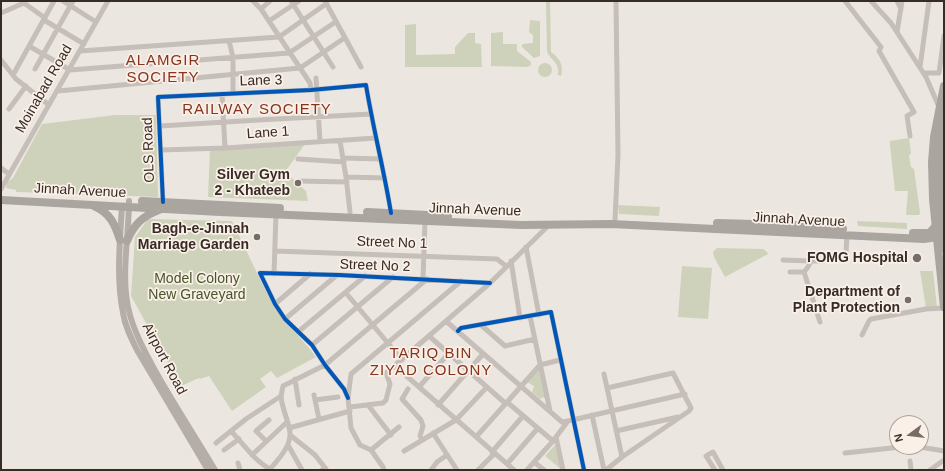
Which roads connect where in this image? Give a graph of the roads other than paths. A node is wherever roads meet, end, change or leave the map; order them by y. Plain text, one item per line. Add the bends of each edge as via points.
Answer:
1 (54, 1) edge
2 (63, 1) edge
3 (108, 1) edge
4 (253, 1) edge
5 (270, 1) edge
6 (299, 1) edge
7 (616, 1) edge
8 (845, 1) edge
9 (871, 1) edge
10 (896, 1) edge
11 (902, 1) edge
12 (930, 1) edge
13 (72, 3) edge
14 (292, 3) edge
15 (324, 4) edge
16 (261, 9) junction
17 (901, 9) junction
18 (1, 13) edge
19 (44, 19) junction
20 (304, 21) junction
21 (96, 22) junction
22 (269, 22) junction
23 (334, 23) dead end
24 (59, 29) junction
25 (897, 32) junction
26 (313, 36) junction
27 (944, 36) edge
28 (279, 37) junction
29 (343, 39) dead end
30 (230, 40) junction
31 (84, 44) junction
32 (29, 46) junction
33 (80, 51) junction
34 (324, 52) junction
35 (289, 53) junction
36 (43, 55) junction
37 (233, 57) junction
38 (1, 60) edge
39 (920, 66) junction
40 (333, 67) dead end
41 (361, 67) dead end
42 (300, 68) junction
43 (35, 69) dead end
44 (70, 70) junction
45 (924, 73) junction
46 (941, 73) edge
47 (13, 75) junction
48 (233, 75) junction
49 (316, 78) dead end
50 (26, 86) junction
51 (944, 86) edge
52 (317, 89) junction
53 (311, 90) junction
54 (58, 91) junction
55 (233, 93) junction
56 (222, 94) junction
57 (158, 97) joint
58 (50, 105) junction
59 (9, 109) dead end
60 (942, 111) edge
61 (371, 114) junction
62 (319, 118) junction
63 (224, 122) junction
64 (160, 126) junction
65 (910, 136) dead end
66 (376, 138) junction
67 (944, 138) edge
68 (934, 139) junction
69 (340, 140) junction
70 (320, 141) junction
71 (225, 148) junction
72 (160, 150) junction
73 (298, 159) dead end
74 (381, 159) junction
75 (344, 160) junction
76 (944, 161) edge
77 (1, 168) edge
78 (9, 174) junction
79 (386, 178) junction
80 (347, 180) junction
81 (298, 181) dead end
82 (944, 184) edge
83 (1, 189) edge
84 (1, 196) edge
85 (1, 200) edge
86 (90, 204) junction
87 (127, 204) junction
88 (163, 205) junction
89 (350, 212) junction
90 (276, 213) junction
91 (391, 213) junction
92 (615, 220) junction
93 (425, 221) junction
94 (936, 224) junction
95 (548, 225) junction
96 (944, 228) edge
97 (845, 233) junction
98 (937, 237) junction
99 (124, 240) junction
100 (526, 247) junction
101 (944, 249) edge
102 (275, 252) junction
103 (424, 257) junction
104 (783, 260) dead end
105 (942, 260) edge
106 (811, 261) junction
107 (511, 262) junction
108 (506, 266) junction
109 (790, 272) dead end
110 (804, 272) junction
111 (274, 274) junction
112 (310, 274) junction
113 (337, 275) junction
114 (365, 276) junction
115 (393, 277) junction
116 (425, 279) junction
117 (461, 281) junction
118 (490, 283) junction
119 (346, 292) junction
120 (275, 304) junction
121 (358, 307) junction
122 (944, 307) edge
123 (539, 315) junction
124 (530, 316) junction
125 (520, 318) junction
126 (285, 319) junction
127 (446, 322) junction
128 (820, 322) dead end
129 (373, 325) junction
130 (481, 325) junction
131 (298, 332) junction
132 (458, 332) junction
133 (862, 335) dead end
134 (430, 336) junction
135 (535, 339) junction
136 (388, 342) junction
137 (312, 345) junction
138 (448, 353) junction
139 (483, 354) junction
140 (402, 360) junction
141 (560, 360) junction
142 (325, 365) junction
143 (540, 365) junction
144 (395, 366) junction
145 (468, 370) junction
146 (604, 374) dead end
147 (295, 379) junction
148 (520, 386) junction
149 (419, 387) junction
150 (487, 387) junction
151 (607, 388) junction
152 (408, 389) dead end
153 (685, 394) junction
154 (281, 396) junction
155 (338, 397) dead end
156 (348, 398) junction
157 (506, 402) junction
158 (299, 405) dead end
159 (368, 405) junction
160 (438, 405) junction
161 (350, 409) junction
162 (612, 410) junction
163 (550, 411) junction
164 (592, 415) junction
165 (523, 416) junction
166 (680, 417) junction
167 (319, 419) junction
168 (268, 420) dead end
169 (456, 420) junction
170 (570, 420) junction
171 (287, 422) junction
172 (399, 427) dead end
173 (289, 428) junction
174 (538, 428) junction
175 (231, 431) junction
176 (616, 431) junction
177 (433, 433) junction
178 (290, 434) junction
179 (391, 435) junction
180 (476, 437) junction
181 (555, 439) junction
182 (239, 440) junction
183 (422, 440) junction
184 (266, 442) junction
185 (216, 443) dead end
186 (288, 445) junction
187 (889, 448) edge
188 (929, 448) edge
189 (224, 450) dead end
190 (370, 450) junction
191 (404, 451) dead end
192 (944, 451) edge
193 (493, 453) junction
194 (845, 453) dead end
195 (447, 454) junction
196 (252, 455) junction
197 (622, 457) junction
198 (944, 460) edge
199 (910, 461) dead end
200 (534, 462) junction
201 (238, 463) dead end
202 (507, 464) junction
203 (208, 470) edge
204 (215, 470) edge
205 (240, 470) edge
206 (270, 470) edge
207 (302, 470) edge
208 (325, 470) edge
209 (384, 470) edge
210 (431, 470) edge
211 (457, 470) edge
212 (478, 470) edge
213 (514, 470) edge
214 (527, 470) edge
215 (544, 470) edge
216 (564, 470) edge
217 (584, 470) edge
218 (605, 470) edge
219 (715, 470) edge
220 (723, 470) edge
221 (911, 470) edge
222 (930, 470) edge

1 - 19 street
2 - 13 street
3 - 21 street, Moinabad Road
4 - 16 street
5 - 16 street
6 - 14 street
7 - 92 street via 618,154
8 - 65 street via 881,47 879,51 914,112 907,116
9 - 25 street
10 - 17 street
11 - 17 street
12 - 39 street
13 - 21 street
13 - 24 street
14 - 20 street
14 - 22 street
15 - 20 street
15 - 41 street
16 - 22 street
17 - 25 street
18 - 19 street via 24,3
19 - 24 street
19 - 32 street
20 - 26 street
20 - 28 street
21 - 31 street, Moinabad Road
22 - 28 street
23 - 26 street
24 - 31 street
24 - 36 street
25 - 39 street
26 - 34 street
26 - 35 street
27 - 46 street
28 - 30 street
28 - 35 street
29 - 34 street
30 - 33 street
30 - 37 street
31 - 33 street, Moinabad Road
32 - 36 street
32 - 47 street
33 - 44 street, Moinabad Road
34 - 40 street
34 - 42 street
35 - 37 street
35 - 42 street
36 - 43 street
36 - 44 street
37 - 44 street
37 - 48 street
38 - 47 street
39 - 45 street
42 - 48 street
42 - 53 street via 310,83
44 - 54 street, Moinabad Road
45 - 46 street
45 - 60 street
47 - 50 street
48 - 54 street
48 - 55 street
49 - 52 street
50 - 58 street
50 - 59 street
51 - 60 highway
52 - 53 street, Lane 3
52 - 61 street, Lane 3 via 366,85
52 - 62 street
53 - 55 street, Lane 3
54 - 58 street, Moinabad Road
55 - 56 street, Lane 3
56 - 57 street, Lane 3
56 - 63 street
57 - 64 street, OLS Road
58 - 78 street, Moinabad Road
60 - 68 highway
60 - 101 highway, bridge via 938,194
61 - 62 street
61 - 66 street
62 - 63 street
62 - 70 street
63 - 64 street
63 - 71 street
64 - 72 street, OLS Road
66 - 69 street, Lane 1
66 - 74 street
67 - 68 highway via 940,136
68 - 94 highway via 932,175
69 - 70 street, Lane 1
69 - 75 street
70 - 71 street, Lane 1
71 - 72 street, Lane 1
72 - 88 street, OLS Road
73 - 75 street
74 - 75 street
74 - 79 street
75 - 80 street
76 - 82 highway
77 - 78 street
78 - 83 street, Moinabad Road
79 - 80 street
79 - 91 street
80 - 81 street
80 - 89 street
84 - 87 highway, Jinnah Avenue
85 - 86 highway, Jinnah Avenue
86 - 87 highway, Jinnah Avenue
86 - 99 highway via 111,218
87 - 88 highway, Jinnah Avenue
87 - 99 main road, Airport Road
88 - 89 highway, Jinnah Avenue
88 - 90 highway, Jinnah Avenue
88 - 99 highway via 141,218
89 - 91 highway, Jinnah Avenue
90 - 93 highway, Jinnah Avenue
90 - 102 street
91 - 92 highway, Jinnah Avenue via 518,220
92 - 97 highway, Jinnah Avenue via 792,225
93 - 95 highway, Jinnah Avenue
93 - 103 street
94 - 97 highway, Jinnah Avenue via 932,231 926,233
94 - 98 highway
95 - 97 highway, Jinnah Avenue via 611,224
95 - 100 street
96 - 98 highway
97 - 98 highway, Jinnah Avenue via 924,239
97 - 106 street via 846,252 824,261
98 - 105 highway
99 - 203 main road, Airport Road via 119,278 128,332
99 - 204 main road, Airport Road via 127,306 133,328
100 - 107 street
100 - 123 street
102 - 103 street, Street No 1
102 - 111 street
103 - 108 street, Street No 1 via 497,259
103 - 116 street
104 - 106 street
105 - 122 highway
106 - 110 street
107 - 108 street
107 - 125 street
108 - 118 street
109 - 110 street
110 - 128 street
111 - 112 street, Street No 2
111 - 120 street, Street No 2 via 260,273
112 - 113 street, Street No 2
112 - 120 street
113 - 114 street, Street No 2
113 - 126 street
114 - 115 street, Street No 2
114 - 119 street
115 - 116 street, Street No 2
115 - 121 street
116 - 117 street, Street No 2
116 - 129 street
117 - 118 street, Street No 2
117 - 136 street
118 - 127 street
119 - 121 street
119 - 131 street
120 - 126 street
121 - 129 street
121 - 137 street
122 - 133 street via 871,319
123 - 124 street
123 - 141 street via 551,312
124 - 125 street
124 - 135 street
125 - 130 street
126 - 131 street
127 - 132 street
127 - 134 street
129 - 136 street
129 - 142 street
130 - 132 street via 461,328
130 - 135 street via 505,346
131 - 137 street
132 - 139 street
134 - 138 street
134 - 140 street
135 - 143 street
136 - 140 street
136 - 156 street via 351,374
137 - 142 street
138 - 145 street
138 - 149 street
139 - 145 street
139 - 148 street
140 - 144 street
141 - 143 street
141 - 170 street
142 - 147 street
142 - 156 street
143 - 148 street
143 - 163 street
144 - 149 street
144 - 159 street via 386,374 390,384 386,400 383,403
145 - 150 street
145 - 160 street
146 - 151 street
147 - 154 street via 283,386
147 - 158 street
148 - 157 street
148 - 163 street
149 - 160 street
150 - 157 street
150 - 169 street
151 - 153 street via 673,373
151 - 162 street
152 - 183 street via 402,399 421,420
153 - 162 street
153 - 166 street via 691,408
154 - 171 street via 282,410
154 - 175 street
155 - 167 street via 314,398
156 - 161 street
157 - 165 street
157 - 180 street
159 - 161 street
159 - 179 street
160 - 169 street
161 - 167 street
161 - 190 street via 351,428 360,445
162 - 164 street
162 - 176 street
163 - 170 street via 562,422
164 - 170 street
164 - 218 street
165 - 174 street
165 - 193 street
166 - 176 street
166 - 197 street
167 - 173 street
168 - 184 street via 256,431
169 - 177 street
169 - 180 street
170 - 181 street
170 - 217 street
171 - 173 street
171 - 184 street
172 - 179 street
173 - 178 street
174 - 181 street
174 - 202 street
175 - 182 street
175 - 185 street
176 - 197 street
177 - 183 street
177 - 195 street
178 - 186 street
178 - 208 street via 315,455
179 - 190 street
180 - 193 street
181 - 200 street
181 - 216 street
182 - 189 street
182 - 196 street
183 - 191 street
184 - 196 street
186 - 206 street
186 - 207 street
187 - 194 street
188 - 192 street
190 - 209 street
193 - 202 street
193 - 212 street
195 - 210 street
195 - 211 street
196 - 206 street
197 - 218 street
198 - 222 street
199 - 221 street
200 - 214 street
200 - 215 street
201 - 205 street
202 - 213 street
219 - 220 street via 706,456 713,452

